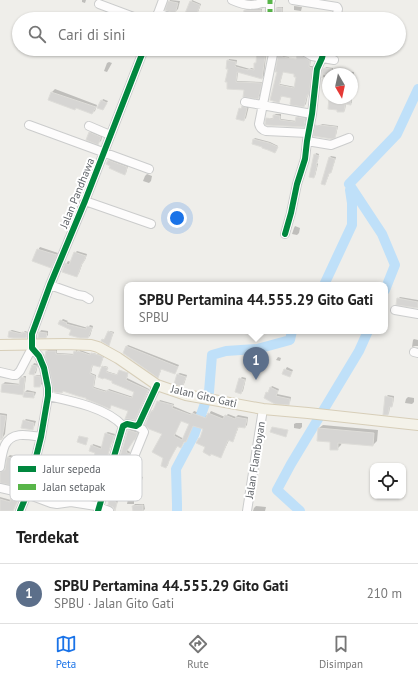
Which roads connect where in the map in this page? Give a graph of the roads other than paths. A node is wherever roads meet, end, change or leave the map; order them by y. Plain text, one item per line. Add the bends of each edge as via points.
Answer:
1 (163, 0) edge
2 (232, 0) edge
3 (271, 0) edge
4 (293, 0) edge
5 (99, 4) dead end
6 (120, 12) edge
7 (158, 12) edge
8 (270, 12) edge
9 (337, 12) edge
10 (141, 56) edge
11 (273, 56) edge
12 (312, 56) edge
13 (322, 58) junction
14 (334, 60) dead end
15 (245, 102) dead end
16 (262, 106) junction
17 (312, 114) junction
18 (29, 125) dead end
19 (89, 126) dead end
20 (110, 135) junction
21 (308, 137) junction
22 (349, 138) dead end
23 (104, 152) junction
24 (149, 169) dead end
25 (85, 200) junction
26 (151, 224) dead end
27 (285, 234) dead end
28 (50, 285) junction
29 (90, 299) dead end
30 (395, 310) dead end
31 (418, 314) edge
32 (0, 346) edge
33 (32, 346) junction
34 (0, 372) edge
35 (157, 385) junction
36 (48, 396) junction
37 (263, 409) junction
38 (418, 425) edge
39 (124, 426) junction
40 (136, 426) junction
41 (41, 437) junction
42 (37, 455) edge
43 (115, 455) edge
44 (134, 455) edge
45 (0, 467) edge
46 (0, 488) edge
47 (10, 490) edge
48 (24, 501) edge
49 (46, 501) edge
50 (81, 507) edge
51 (99, 509) edge
52 (20, 511) edge
53 (109, 511) edge
54 (247, 511) edge

1 - 7 street
2 - 3 street via 252,5
3 - 8 street
4 - 9 street via 337,7
5 - 6 street
10 - 20 street, Jalan Pandhawa
11 - 16 street
12 - 13 street
13 - 14 street
13 - 17 street via 317,69
15 - 16 street
16 - 17 street
16 - 21 street via 260,128
17 - 21 street
18 - 23 street
19 - 20 street
20 - 23 street, Jalan Pandhawa
21 - 22 street via 331,145
21 - 27 street via 305,159
23 - 24 street
23 - 25 street, Jalan Pandhawa
25 - 26 street
25 - 28 street, Jalan Pandhawa
28 - 29 street
28 - 33 street, Jalan Pandhawa via 32,334
30 - 31 street
32 - 33 main road, Jalan Gito Gati
33 - 34 street, Jalan Pandhawa via 16,375
33 - 35 main road, Jalan Gito Gati via 98,347
33 - 36 street via 44,368
35 - 37 main road, Jalan Gito Gati via 186,395
35 - 40 street
36 - 39 street via 100,410
36 - 41 street
37 - 38 main road, Jalan Gito Gati
37 - 54 street, Jalan Flamboyan
39 - 40 street
39 - 43 street
40 - 44 street via 144,432
41 - 42 street
41 - 45 street via 23,434 10,438 5,446
46 - 47 street
48 - 52 street
49 - 50 street via 54,504 71,502
50 - 51 street
51 - 53 street

